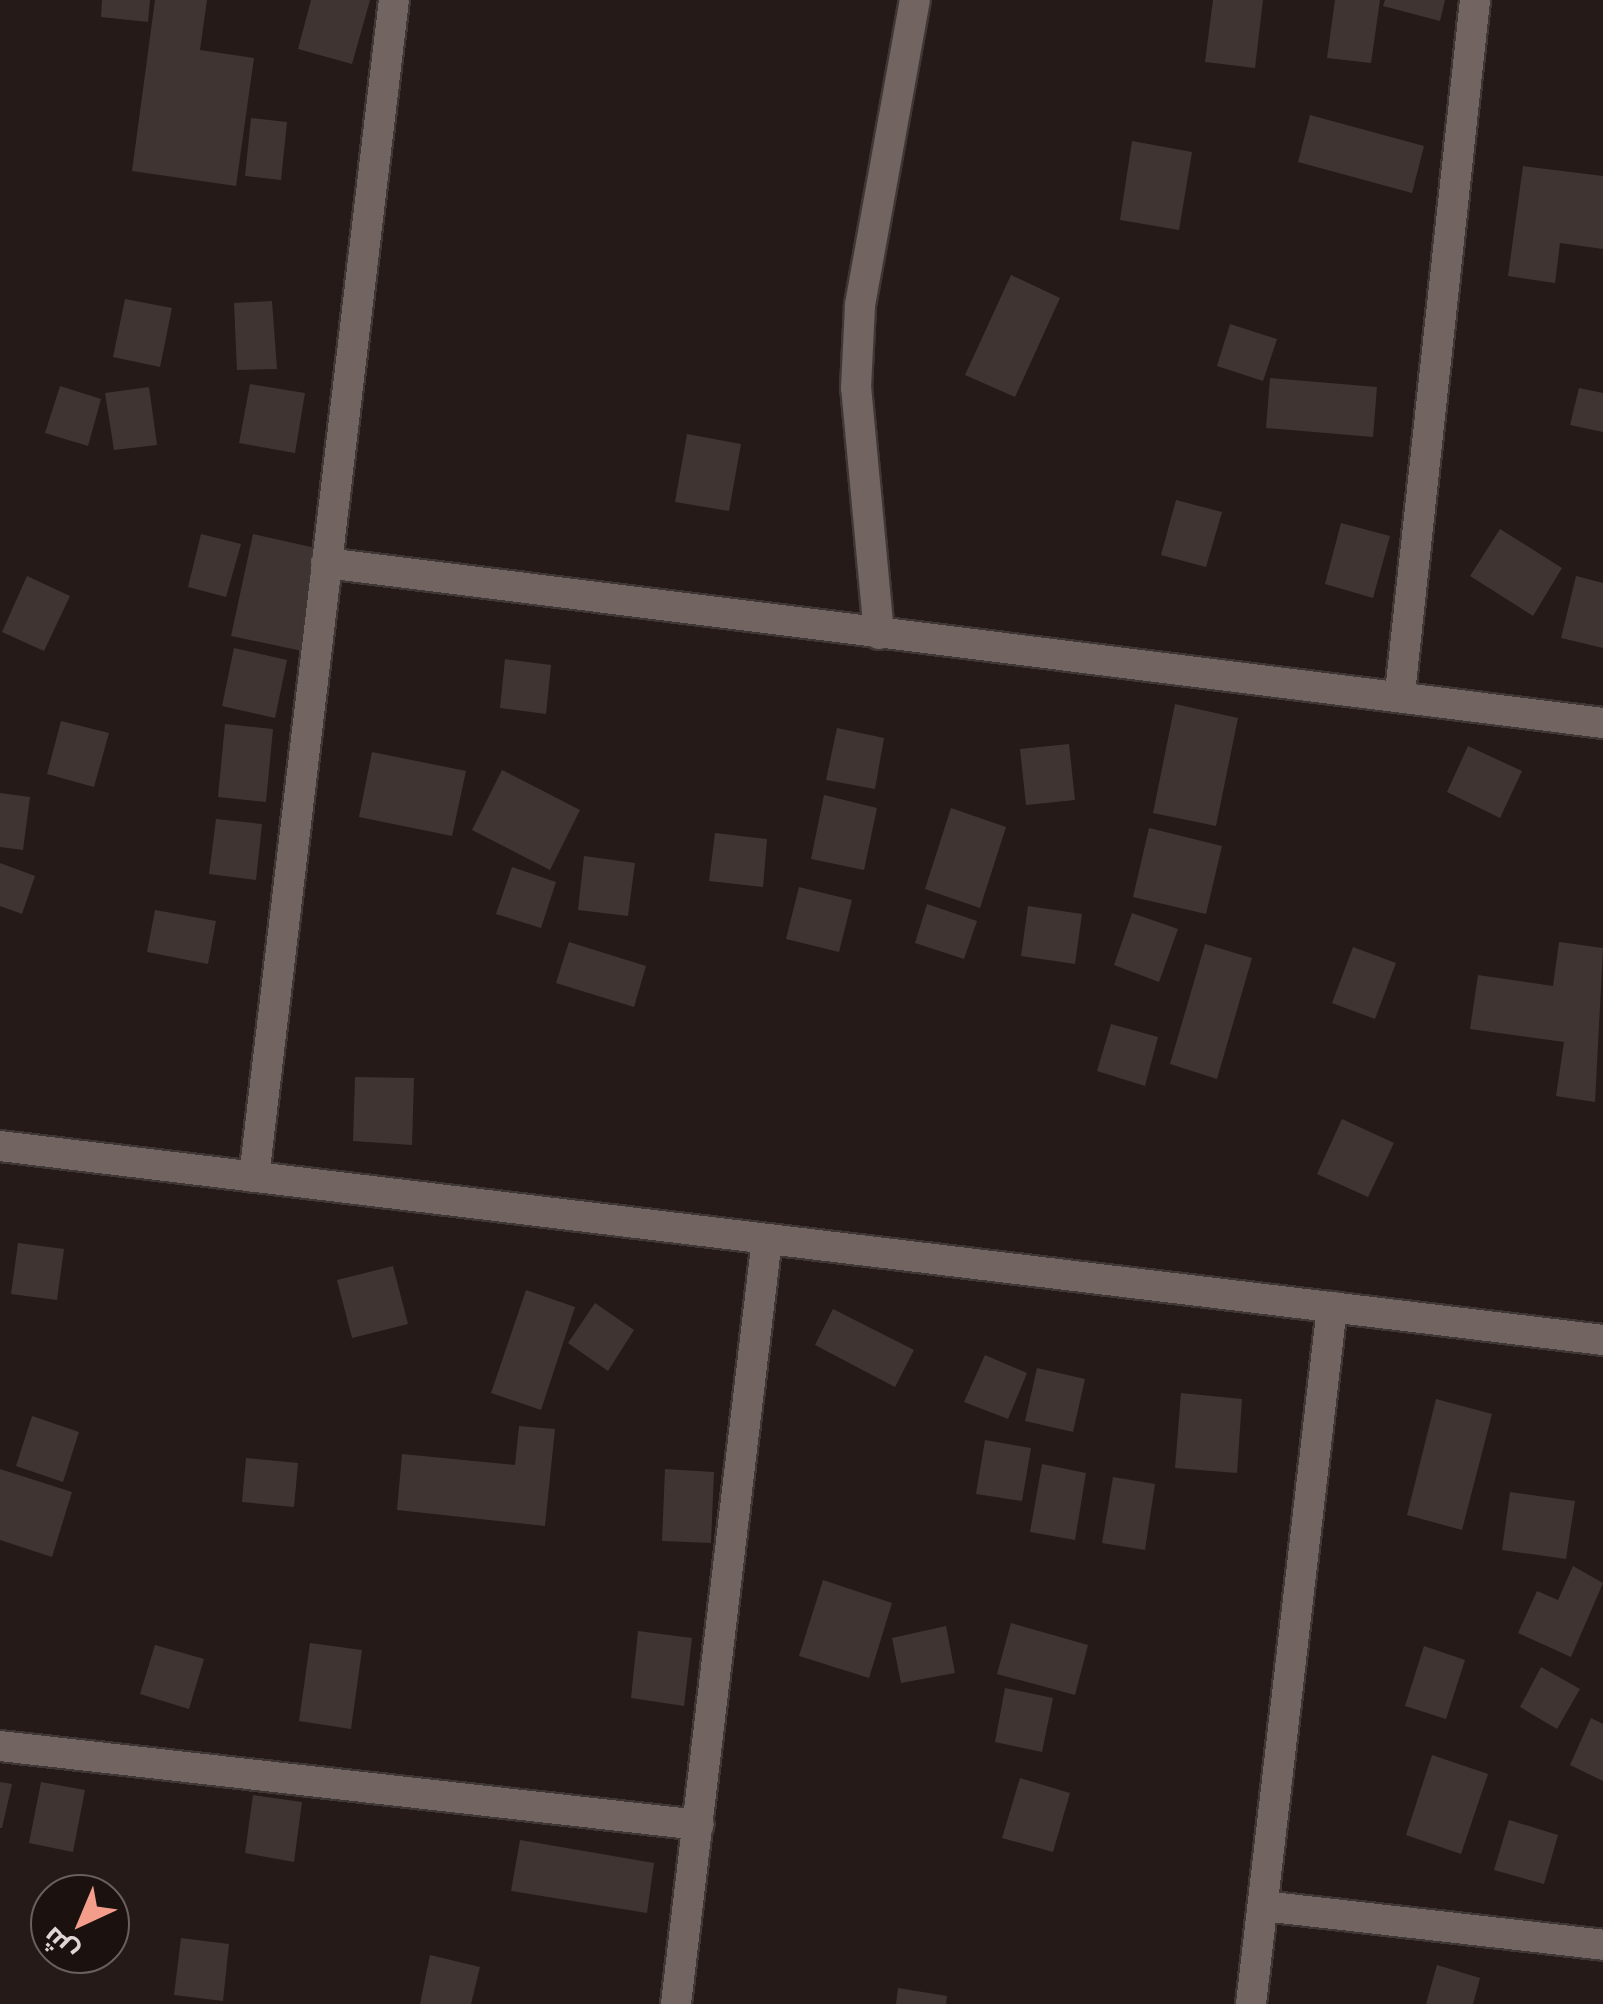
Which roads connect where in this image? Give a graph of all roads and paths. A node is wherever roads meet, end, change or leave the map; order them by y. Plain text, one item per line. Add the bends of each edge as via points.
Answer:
1 (394, 0) edge
2 (916, 0) edge
3 (1474, 0) edge
4 (326, 562) junction
5 (879, 634) junction
6 (1400, 694) junction
7 (1603, 723) edge
8 (0, 1146) edge
9 (254, 1177) junction
10 (767, 1239) junction
11 (1332, 1307) junction
12 (1603, 1340) edge
13 (0, 1746) edge
14 (699, 1824) junction
15 (1263, 1906) junction
16 (1603, 1945) edge
17 (676, 2004) edge
18 (1252, 2004) edge

1 - 4 street
2 - 5 street via 860,305 856,388
3 - 6 street
4 - 5 street
4 - 9 street
5 - 6 street
6 - 7 street
8 - 9 street
9 - 10 street
10 - 11 street
10 - 14 street
11 - 12 street
11 - 15 street
13 - 14 street
14 - 17 street
15 - 16 street
15 - 18 street

